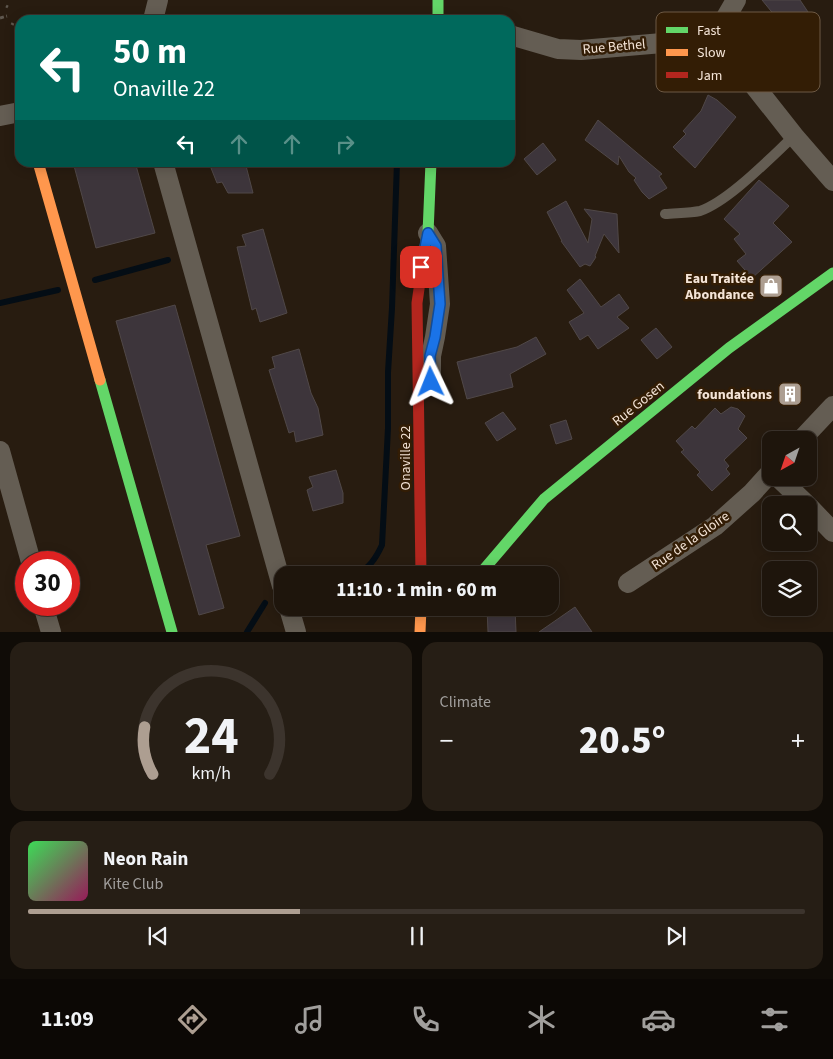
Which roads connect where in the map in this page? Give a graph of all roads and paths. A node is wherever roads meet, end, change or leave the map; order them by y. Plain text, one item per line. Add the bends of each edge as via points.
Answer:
1 (158, 0) edge
2 (736, 0) edge
3 (729, 12) edge
4 (154, 15) edge
5 (8, 16) dead end
6 (0, 18) edge
7 (515, 36) edge
8 (656, 43) edge
9 (759, 92) edge
10 (15, 113) edge
11 (0, 116) edge
12 (794, 136) junction
13 (39, 167) edge
14 (164, 167) edge
15 (431, 167) edge
16 (833, 181) edge
17 (665, 214) dead end
18 (428, 233) joint
19 (833, 273) edge
20 (833, 406) edge
21 (420, 420) joint
22 (809, 431) edge
23 (0, 451) edge
24 (762, 482) edge
25 (788, 486) edge
26 (798, 496) edge
27 (817, 515) edge
28 (833, 532) edge
29 (28, 551) edge
30 (276, 566) edge
31 (421, 566) edge
32 (488, 566) edge
33 (628, 584) dead end
34 (46, 616) edge
35 (291, 616) edge
36 (421, 616) edge
37 (51, 632) edge
38 (172, 632) edge
39 (296, 632) edge
40 (420, 632) edge

1 - 4 street
2 - 3 street
5 - 6 path
7 - 8 street, Rue Bethel via 558,49
9 - 12 street
10 - 11 street
12 - 16 street
12 - 17 lane via 714,206 697,212
13 - 38 street
14 - 30 street
15 - 18 street
18 - 21 street via 436,246 440,304 430,356 429,410
19 - 32 street, Rue Gosen via 729,348 544,499
20 - 22 street
21 - 31 street, Onaville 22
23 - 29 street
24 - 33 street, Rue de la Gloire via 715,526
25 - 26 street
27 - 28 street
34 - 37 street
35 - 39 street
36 - 40 street

